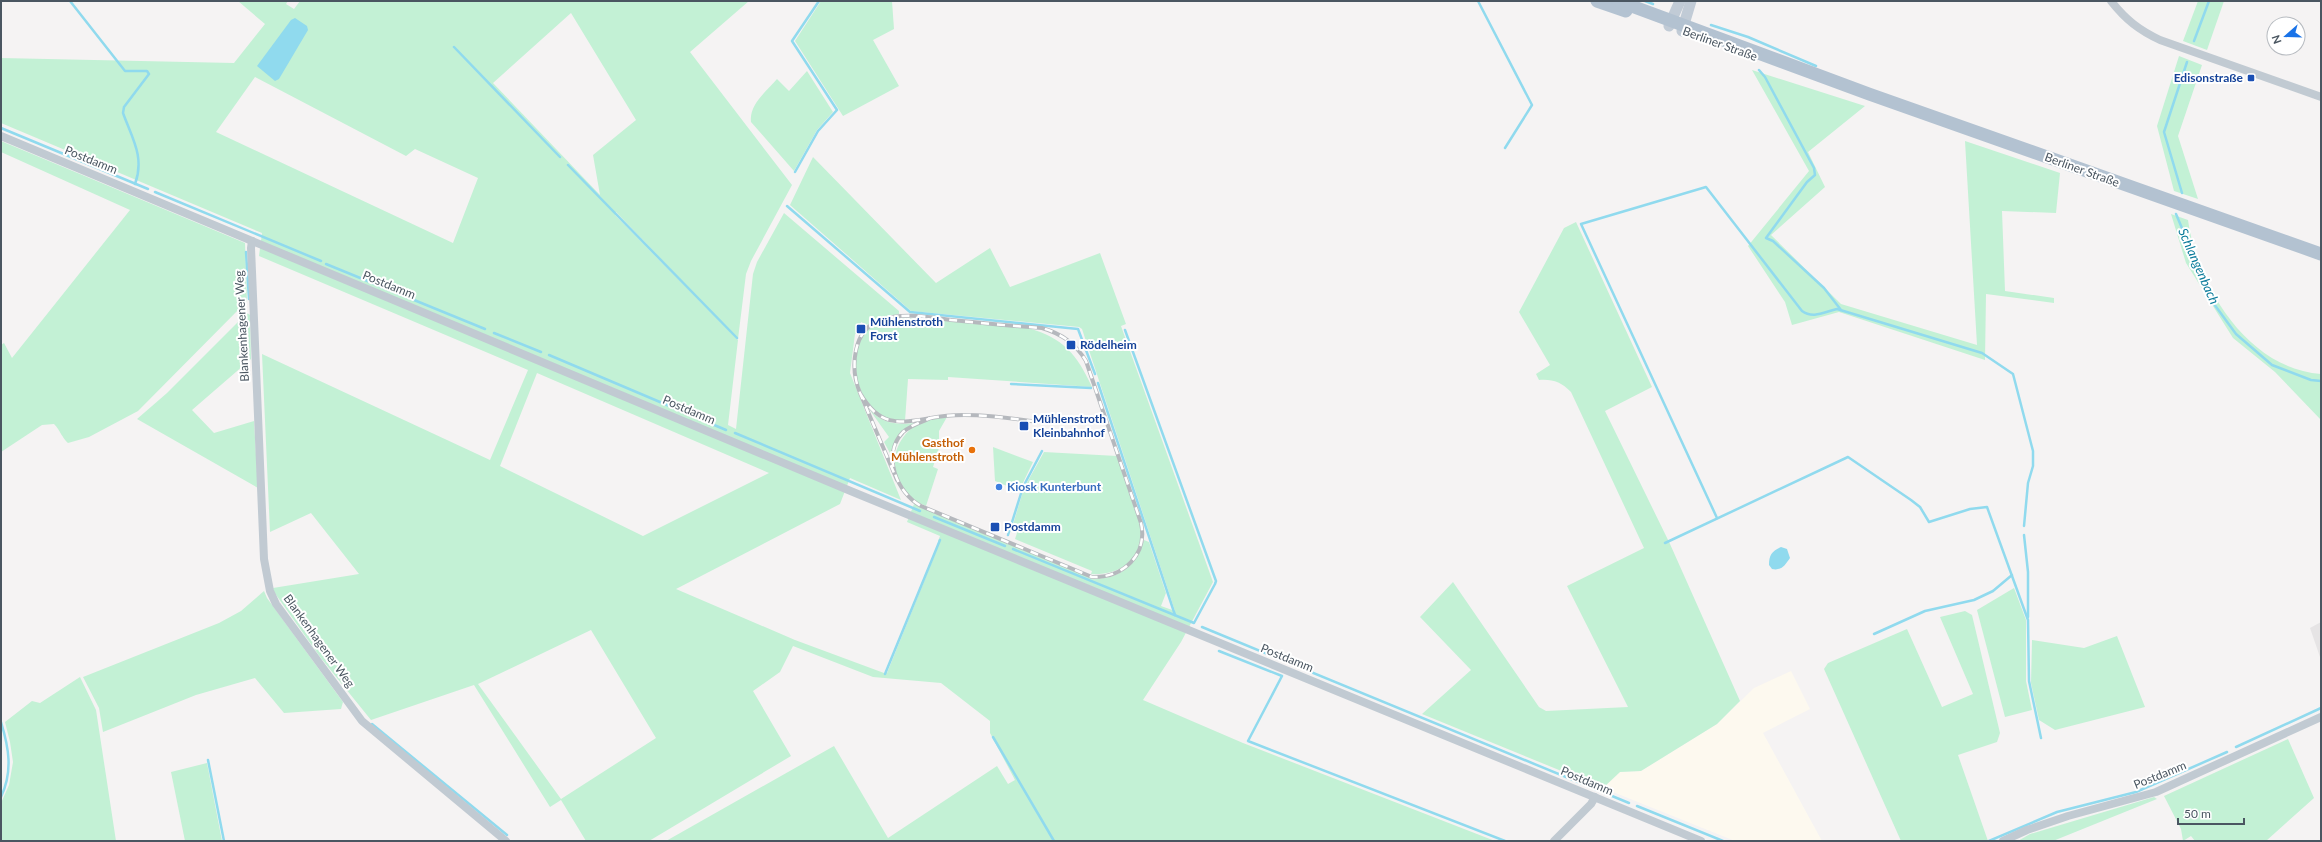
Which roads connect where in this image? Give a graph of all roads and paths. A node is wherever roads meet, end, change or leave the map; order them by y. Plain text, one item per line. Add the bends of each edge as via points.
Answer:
1 (1597, 1) edge
2 (1618, 1) edge
3 (1680, 1) edge
4 (1691, 1) edge
5 (2111, 1) edge
6 (1670, 23) junction
7 (1684, 28) junction
8 (2321, 97) edge
9 (1, 136) edge
10 (252, 241) junction
11 (2321, 254) edge
12 (2321, 717) edge
13 (1594, 797) junction
14 (506, 841) edge
15 (1554, 841) edge
16 (1700, 841) edge
17 (2003, 841) edge

1 - 6 main road, Berliner Straße
2 - 6 main road, Berliner Straße
3 - 6 main road
4 - 7 main road
5 - 8 street via 2140,31
6 - 7 main road, Berliner Straße
7 - 11 main road, Berliner Straße
9 - 10 street, Postdamm
10 - 13 street, Postdamm
10 - 14 street, Blankenhagener Weg via 264,559 270,591 276,604 362,720
12 - 17 street, Postdamm via 2156,792 2068,816
13 - 15 street
13 - 16 street, Postdamm

